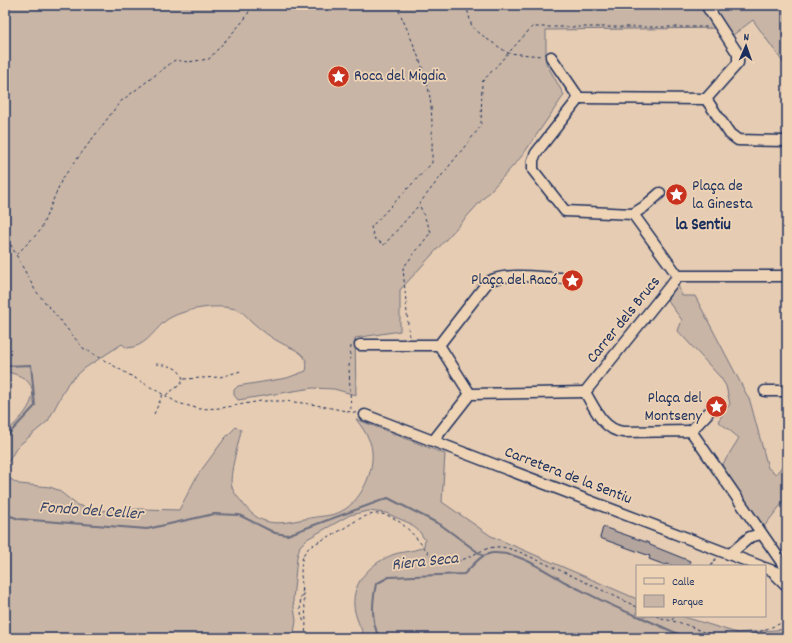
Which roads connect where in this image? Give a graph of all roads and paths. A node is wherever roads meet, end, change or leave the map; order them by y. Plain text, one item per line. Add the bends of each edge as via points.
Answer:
1 (253, 5) edge
2 (396, 5) edge
3 (466, 5) edge
4 (706, 5) edge
5 (720, 27) junction
6 (508, 53) junction
7 (551, 57) joint
8 (579, 98) junction
9 (706, 99) junction
10 (787, 141) edge
11 (660, 192) dead end
12 (419, 204) junction
13 (633, 214) junction
14 (5, 234) edge
15 (17, 254) junction
16 (678, 276) junction
17 (787, 276) edge
18 (562, 278) dead end
19 (360, 345) joint
20 (410, 345) junction
21 (439, 345) junction
22 (156, 364) dead end
23 (241, 371) dead end
24 (183, 379) junction
25 (765, 391) dead end
26 (787, 391) edge
27 (585, 392) junction
28 (163, 394) junction
29 (470, 394) junction
30 (165, 396) junction
31 (352, 412) junction
32 (708, 413) dead end
33 (154, 414) dead end
34 (365, 415) joint
35 (691, 431) junction
36 (434, 440) junction
37 (752, 521) junction
38 (761, 534) junction
39 (750, 537) junction
40 (730, 554) junction
41 (758, 565) edge
42 (769, 569) edge
43 (786, 570) edge
44 (787, 586) edge
45 (303, 588) junction
46 (636, 607) edge
47 (659, 617) edge
48 (674, 617) edge
49 (671, 621) junction
50 (787, 621) edge
51 (305, 625) junction
52 (304, 638) edge
53 (726, 638) edge
54 (737, 638) edge

1 - 15 path via 244,20 209,59 188,62 176,60 120,102 62,179 40,231
2 - 12 path via 430,96 433,128 432,163 371,227 374,238 384,245
3 - 6 path via 472,27
4 - 5 street
5 - 6 path via 532,27
5 - 9 street via 738,54 738,63
6 - 7 path
6 - 12 path via 482,82 481,126
7 - 8 street
8 - 9 street
8 - 13 street via 536,153 532,163 533,170 565,211
9 - 10 street via 730,134 738,140
11 - 13 street
12 - 20 path via 431,232 403,268
13 - 16 street
14 - 15 path
15 - 28 path via 35,290 83,348
16 - 17 street, Carrer dels Brucs
16 - 27 street, Carrer dels Brucs
18 - 21 street via 493,279 487,283
19 - 20 street
19 - 31 path via 351,346 348,367
20 - 21 street
21 - 29 street
22 - 24 path via 176,368
23 - 24 path via 220,377
24 - 30 path via 181,384
25 - 26 street
27 - 29 street
27 - 35 street via 605,423 613,430
28 - 30 path
28 - 33 path
29 - 36 street
30 - 31 path via 178,403 200,409 261,401 286,401
31 - 34 path
32 - 35 street
34 - 36 street, Carretera de la Sentiu
35 - 37 street
36 - 40 street, Carretera de la Sentiu
37 - 38 street
37 - 39 street
38 - 39 street
38 - 43 street
39 - 40 street
40 - 41 street, Carretera de la Sentiu
42 - 43 street
42 - 44 street
45 - 46 path via 301,564 304,554 311,546 362,518 376,514 387,516 402,524 437,563 457,563 486,549 499,547 515,550
45 - 51 path
45 - 51 path via 299,601 300,614
47 - 49 path
48 - 49 path
49 - 53 path via 718,638
50 - 54 path
51 - 52 path

